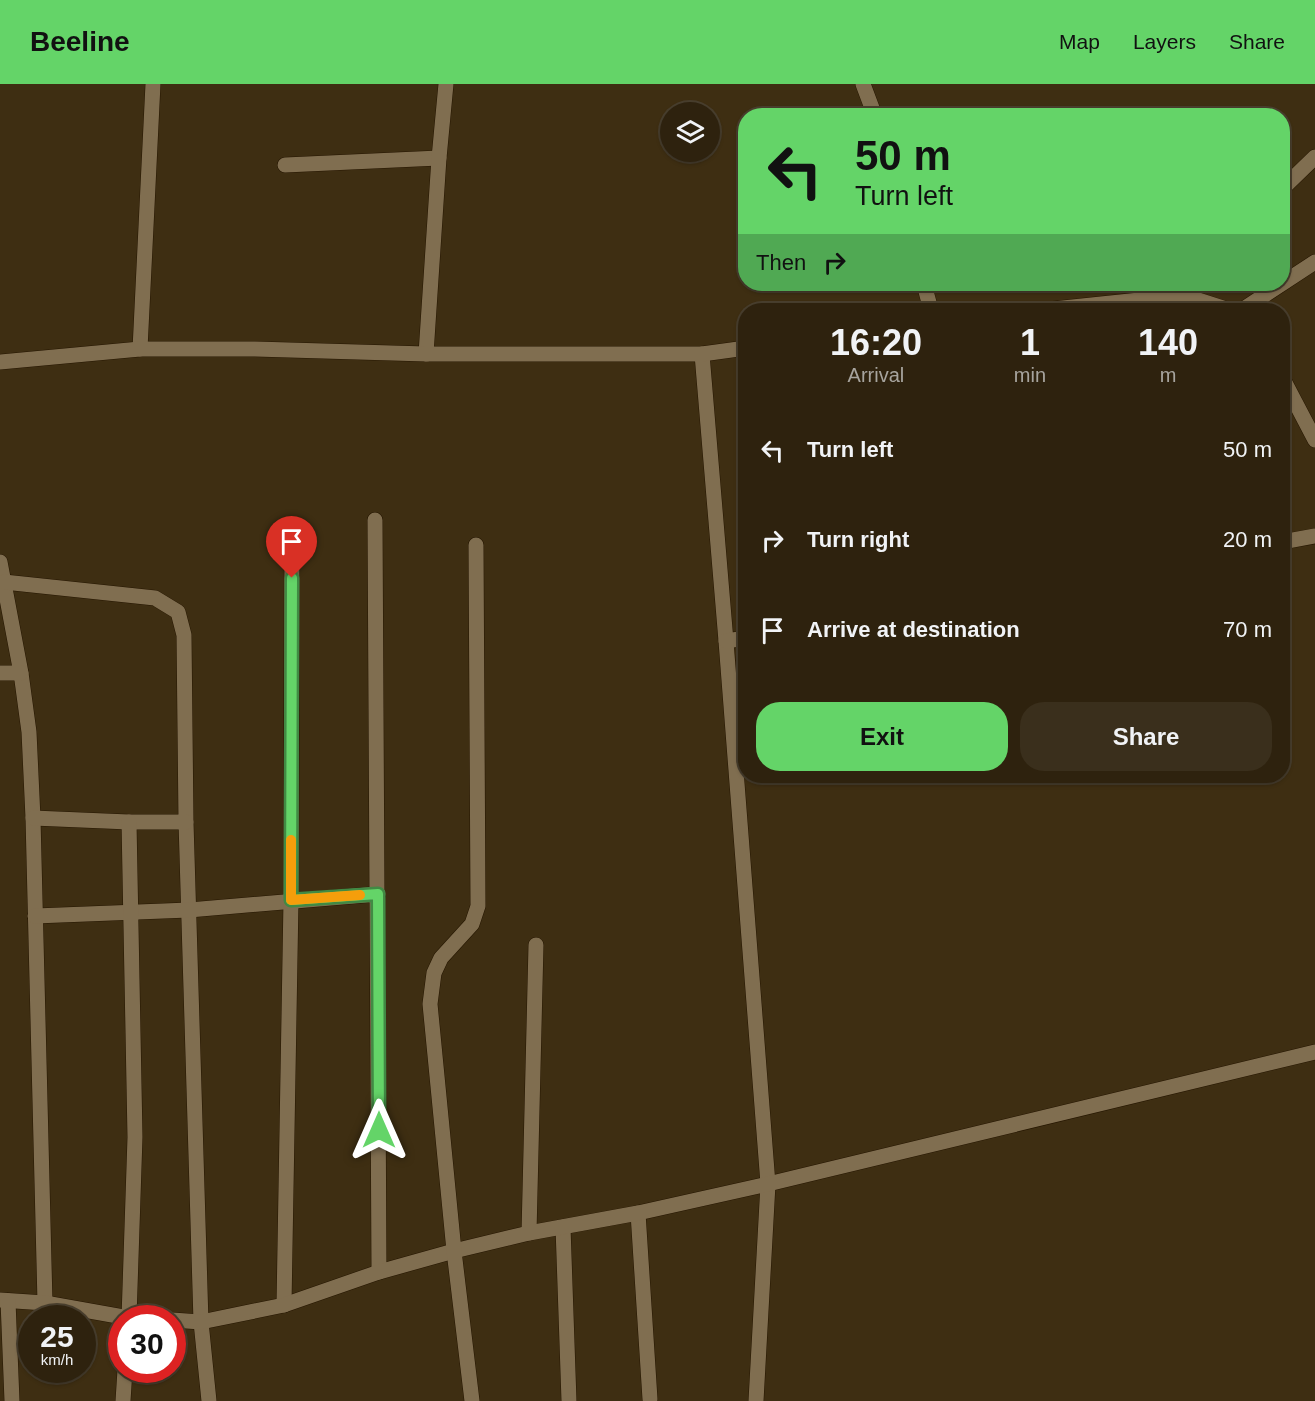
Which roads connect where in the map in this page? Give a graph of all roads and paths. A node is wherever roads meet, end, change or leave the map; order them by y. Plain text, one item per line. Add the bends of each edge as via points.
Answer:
1 (153, 84) edge
2 (446, 84) edge
3 (863, 84) edge
4 (872, 108) edge
5 (1315, 157) edge
6 (438, 159) junction
7 (285, 165) dead end
8 (1290, 181) edge
9 (1315, 262) edge
10 (1290, 278) edge
11 (1177, 291) edge
12 (1271, 291) edge
13 (1168, 299) junction
14 (1111, 303) edge
15 (1207, 303) edge
16 (1253, 303) edge
17 (140, 349) junction
18 (738, 349) edge
19 (426, 354) junction
20 (702, 354) junction
21 (0, 362) edge
22 (1290, 392) edge
23 (1315, 440) edge
24 (375, 520) dead end
25 (292, 532) dead end
26 (1315, 536) edge
27 (1290, 541) edge
28 (476, 545) dead end
29 (0, 562) edge
30 (4, 582) junction
31 (738, 639) edge
32 (726, 641) junction
33 (0, 673) edge
34 (21, 673) junction
35 (33, 818) junction
36 (129, 822) junction
37 (186, 822) junction
38 (378, 894) junction
39 (291, 900) junction
40 (189, 910) junction
41 (131, 912) junction
42 (35, 916) junction
43 (536, 945) dead end
44 (1315, 1052) edge
45 (768, 1184) junction
46 (638, 1214) junction
47 (563, 1227) junction
48 (529, 1233) junction
49 (454, 1251) junction
50 (379, 1272) junction
51 (4, 1301) edge
52 (45, 1303) junction
53 (129, 1305) edge
54 (284, 1305) junction
55 (108, 1314) edge
56 (186, 1321) edge
57 (201, 1322) junction
58 (124, 1383) edge
59 (650, 1399) dead end
60 (12, 1401) edge
61 (123, 1401) edge
62 (209, 1401) edge
63 (472, 1401) edge
64 (568, 1401) edge
65 (756, 1401) edge

1 - 17 street
2 - 6 street
3 - 4 street
5 - 8 street
6 - 7 street
6 - 19 street
9 - 10 street
11 - 13 street
12 - 16 street
13 - 14 street
13 - 15 street
17 - 19 street
17 - 21 street
18 - 20 street
19 - 20 street
20 - 32 street
22 - 23 street
24 - 38 street
25 - 39 street
26 - 27 street
28 - 49 street via 478,906 472,924 441,958 434,973 430,1004
29 - 30 street
30 - 34 street
30 - 37 street via 155,598 178,612 184,635
31 - 32 street
32 - 45 street
33 - 34 street
34 - 35 street via 29,732
35 - 36 street
35 - 42 street
36 - 37 street
36 - 41 street
37 - 40 street
38 - 39 street
38 - 50 street
39 - 40 street
39 - 54 street
40 - 41 street
40 - 57 street
41 - 42 street
41 - 53 street via 135,1137
42 - 52 street
43 - 48 street
44 - 45 street
45 - 46 street
45 - 65 street
46 - 47 street
46 - 59 street
47 - 48 street
47 - 64 street
48 - 49 street
49 - 50 street
49 - 63 street
50 - 54 street
51 - 52 street
51 - 60 street
52 - 55 street
54 - 57 street
56 - 57 street
57 - 62 street
58 - 61 street

